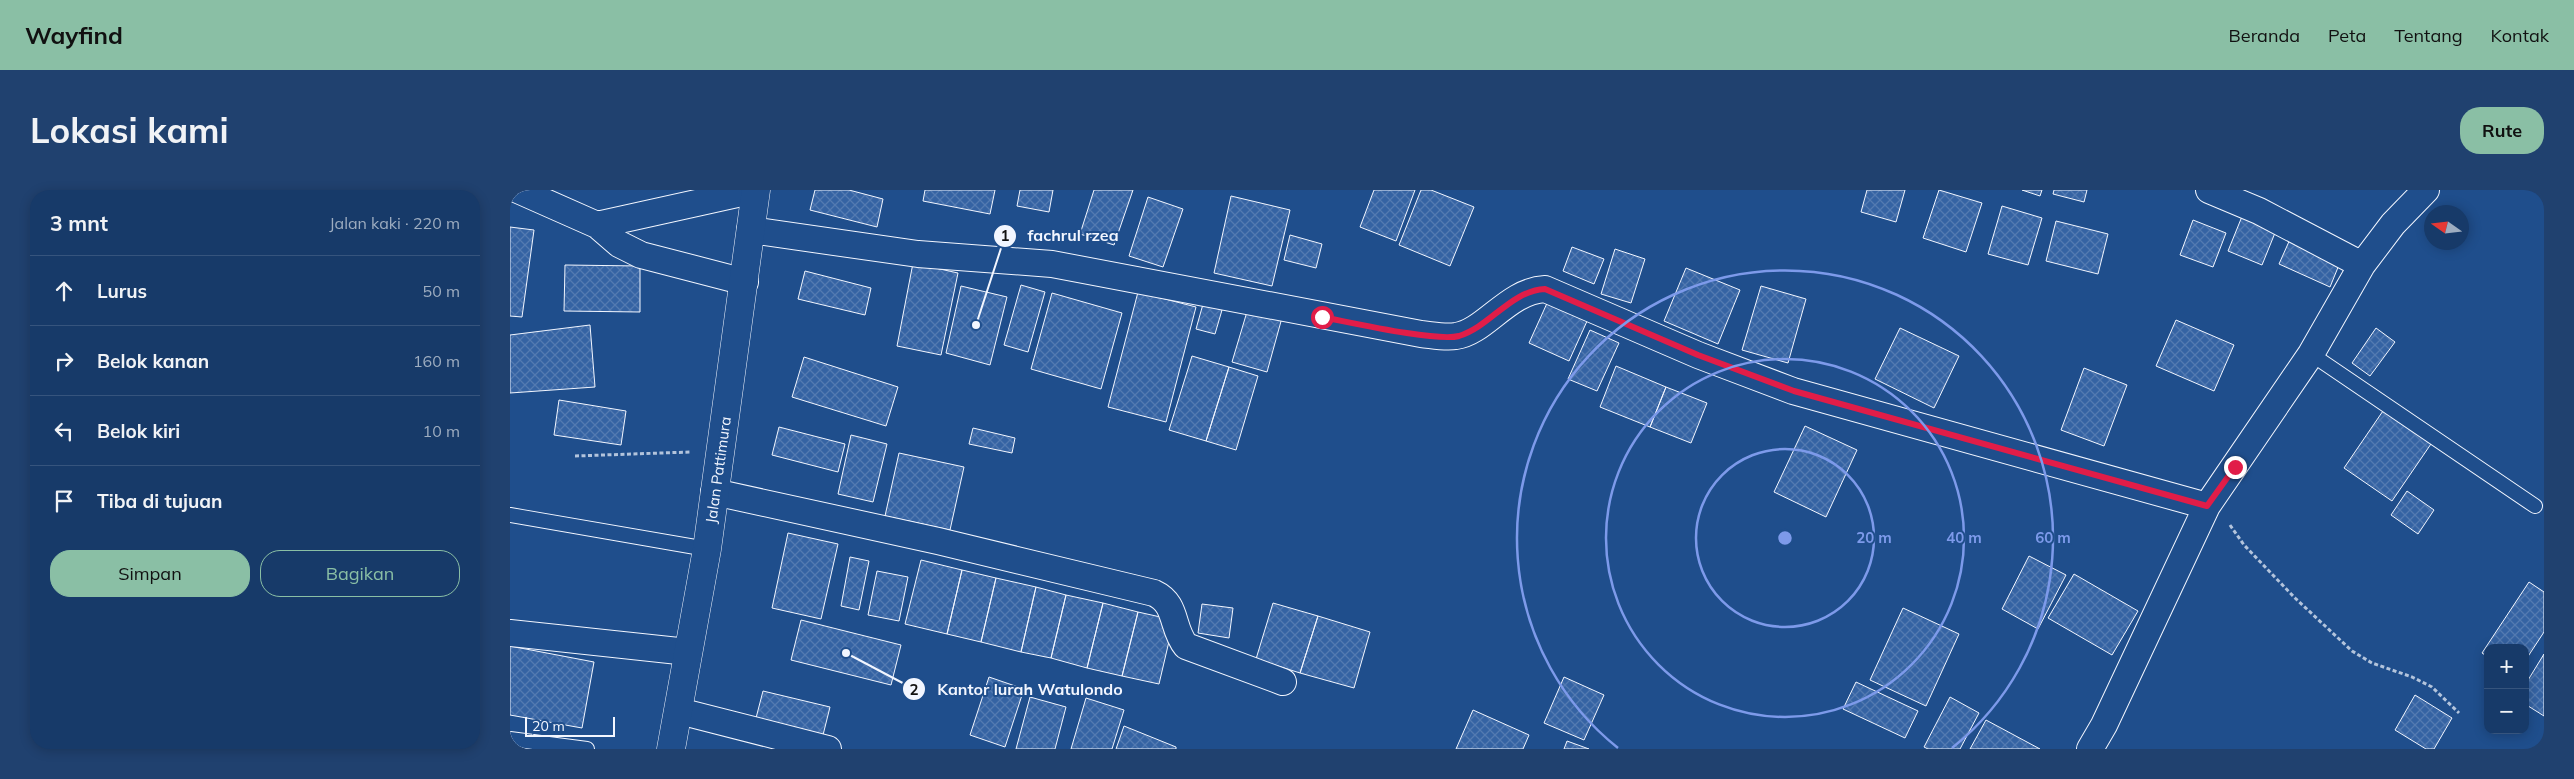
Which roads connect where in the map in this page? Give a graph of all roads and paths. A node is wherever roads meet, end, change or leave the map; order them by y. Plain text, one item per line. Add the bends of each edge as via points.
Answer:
1 (518, 190) edge
2 (755, 190) edge
3 (2209, 190) edge
4 (2426, 190) edge
5 (597, 224) junction
6 (750, 230) junction
7 (2362, 265) junction
8 (745, 282) junction
9 (2311, 354) junction
10 (721, 451) junction
11 (575, 456) dead end
12 (714, 492) junction
13 (2207, 506) junction
14 (2536, 506) dead end
15 (510, 515) edge
16 (708, 549) junction
17 (510, 633) edge
18 (688, 652) junction
19 (1283, 682) dead end
20 (679, 711) junction
21 (2459, 713) dead end
22 (510, 739) edge
23 (587, 749) edge
24 (671, 749) edge
25 (828, 749) edge
26 (2090, 749) edge

1 - 5 street
2 - 5 street
2 - 6 highway, Jalan Pattimura
3 - 7 street via 2259,211
4 - 7 street via 2393,224
5 - 8 street via 620,244 641,255
6 - 8 highway, Jalan Pattimura
6 - 13 street via 918,254 1052,264 1421,334 1457,336 1468,332 1512,300 1545,289 1698,355 1794,391
7 - 9 street
8 - 10 highway, Jalan Pattimura
9 - 13 street
9 - 14 lane
10 - 11 path
10 - 12 highway, Jalan Pattimura
12 - 16 highway, Jalan Pattimura
12 - 19 street via 1154,592 1167,601 1186,646
13 - 21 path via 2235,528 2244,545 2352,651 2372,663 2412,676 2432,687
13 - 26 street via 2104,726
15 - 16 lane
16 - 18 highway, Jalan Pattimura
17 - 18 street
18 - 20 highway, Jalan Pattimura
20 - 24 highway, Jalan Pattimura
20 - 25 street
22 - 23 lane

